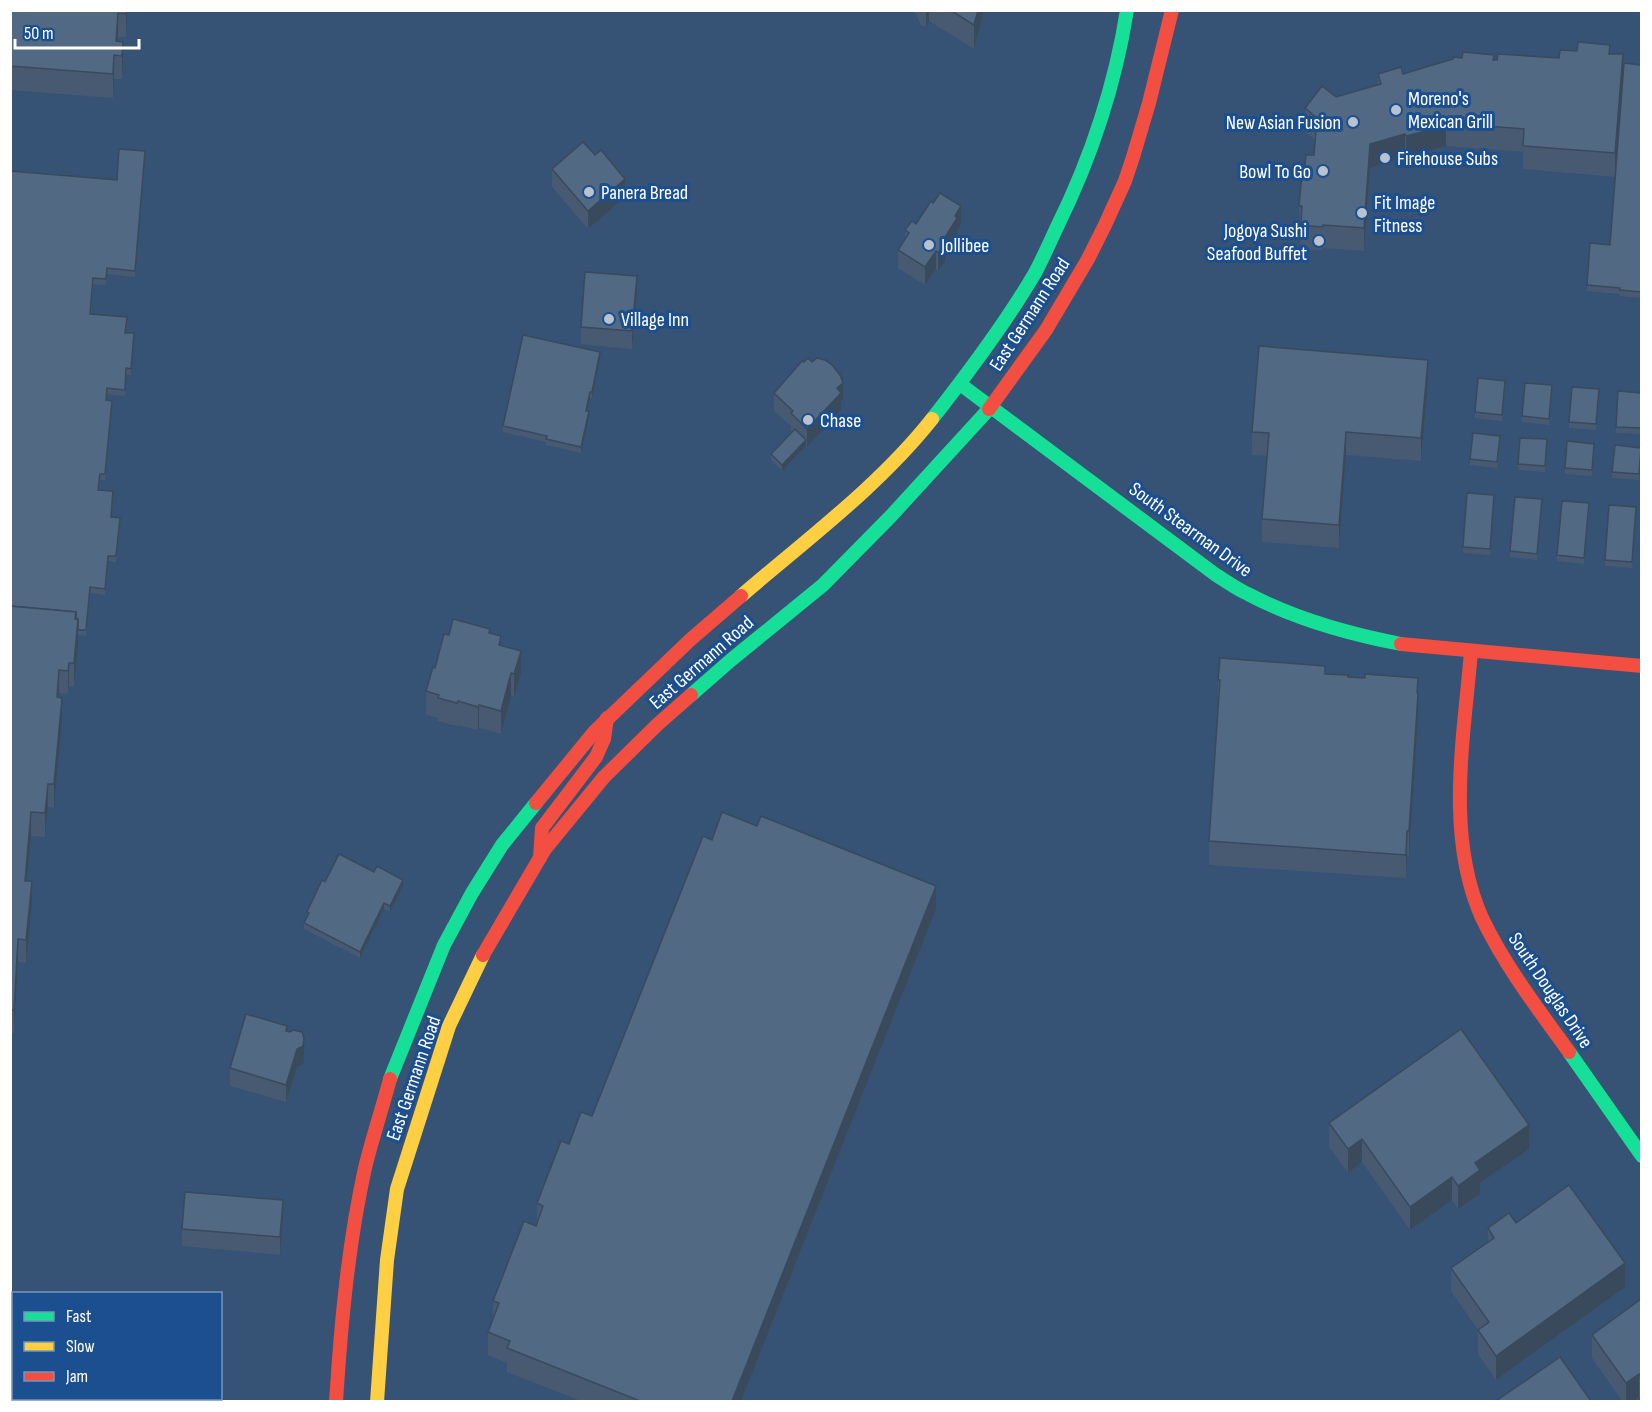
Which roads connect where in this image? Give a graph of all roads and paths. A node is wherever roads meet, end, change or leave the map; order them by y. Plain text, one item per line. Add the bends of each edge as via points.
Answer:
1 (1127, 10) edge
2 (1172, 10) edge
3 (960, 384) junction
4 (991, 407) junction
5 (1471, 651) junction
6 (1641, 666) edge
7 (607, 718) junction
8 (540, 858) junction
9 (1641, 1156) edge
10 (336, 1401) edge
11 (377, 1401) edge

1 - 3 main road, East Germann Road via 1095,140 1069,203 1036,271
2 - 4 main road, East Germann Road via 1125,181 1061,305
3 - 4 main road, South Stearman Drive
3 - 7 main road, East Germann Road via 917,438 873,483 690,640
4 - 5 main road, South Stearman Drive via 1246,594 1360,636
4 - 8 main road, East Germann Road via 823,585 658,723 611,770
5 - 6 main road, South Stearman Drive
5 - 9 main road, South Douglas Drive via 1459,792 1462,844 1472,889 1509,968
7 - 8 main road via 607,735 596,758 542,828
7 - 10 main road, East Germann Road via 502,845 444,945 420,999 391,1075 365,1169 342,1320
8 - 11 main road, East Germann Road via 479,960 449,1026 397,1189 387,1260

